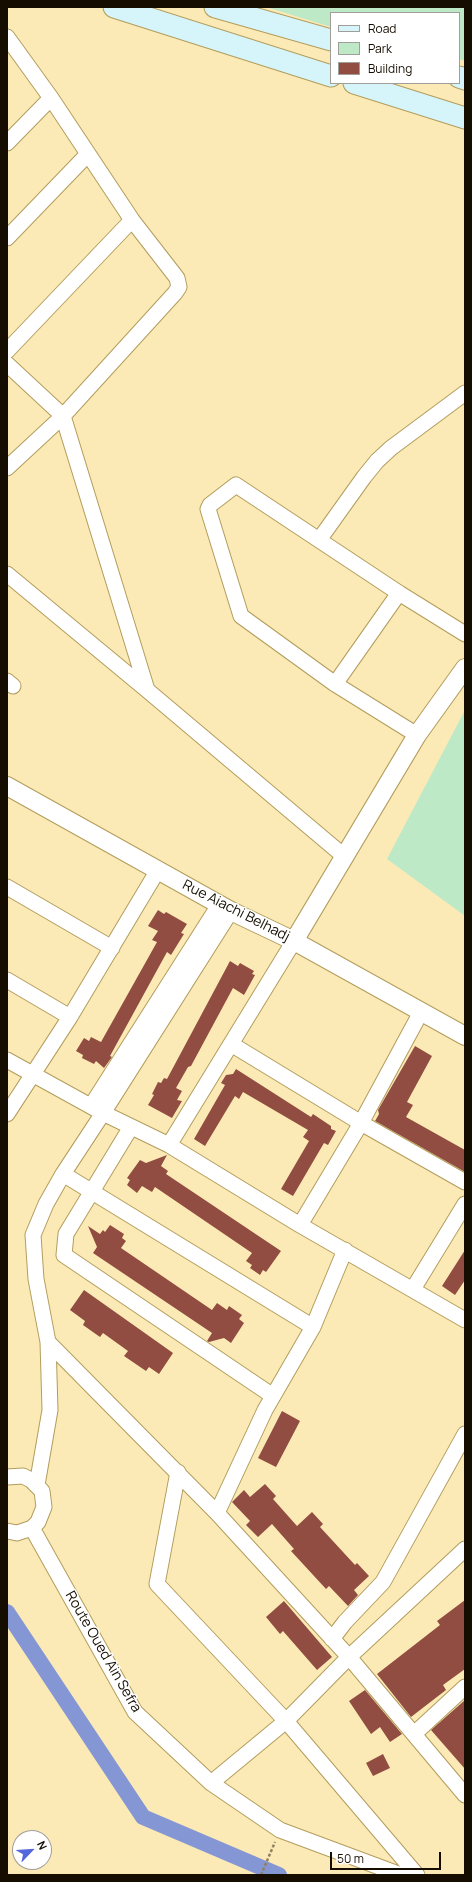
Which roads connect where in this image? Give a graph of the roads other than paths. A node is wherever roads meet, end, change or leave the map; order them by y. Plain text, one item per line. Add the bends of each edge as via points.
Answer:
1 (114, 7) edge
2 (215, 7) edge
3 (330, 40) edge
4 (9, 44) edge
5 (330, 76) edge
6 (357, 84) edge
7 (51, 98) junction
8 (465, 118) edge
9 (7, 144) edge
10 (87, 155) junction
11 (132, 220) junction
12 (7, 238) edge
13 (7, 351) edge
14 (7, 364) edge
15 (465, 393) edge
16 (63, 416) junction
17 (7, 468) edge
18 (319, 540) junction
19 (7, 574) edge
20 (399, 593) junction
21 (465, 634) edge
22 (465, 668) edge
23 (335, 684) junction
24 (147, 690) junction
25 (417, 735) junction
26 (7, 786) edge
27 (345, 857) junction
28 (158, 870) junction
29 (7, 887) edge
30 (225, 908) junction
31 (294, 941) junction
32 (112, 948) junction
33 (7, 980) edge
34 (421, 1012) junction
35 (70, 1017) junction
36 (465, 1036) edge
37 (231, 1044) junction
38 (7, 1060) edge
39 (34, 1074) junction
40 (97, 1110) junction
41 (7, 1114) edge
42 (361, 1123) junction
43 (131, 1127) junction
44 (169, 1146) junction
45 (63, 1174) junction
46 (465, 1182) edge
47 (92, 1191) junction
48 (465, 1204) edge
49 (300, 1225) junction
50 (345, 1250) junction
51 (413, 1288) junction
52 (465, 1320) edge
53 (313, 1327) junction
54 (48, 1342) junction
55 (273, 1396) junction
56 (465, 1434) edge
57 (178, 1472) junction
58 (7, 1477) edge
59 (37, 1485) junction
60 (217, 1513) junction
61 (32, 1528) junction
62 (7, 1531) edge
63 (465, 1549) edge
64 (332, 1639) junction
65 (349, 1657) junction
66 (465, 1687) edge
67 (286, 1721) junction
68 (414, 1734) junction
69 (211, 1783) junction
70 (465, 1795) edge
71 (401, 1875) edge
72 (417, 1875) edge

1 - 5 main road
2 - 3 main road
4 - 7 street
6 - 8 main road
7 - 9 street
7 - 10 street
10 - 11 street
10 - 12 street
11 - 13 street
11 - 16 street via 177,278 179,286
14 - 16 street
15 - 18 street via 377,461
16 - 17 street
16 - 24 street
18 - 20 street
18 - 23 street via 236,485 208,509 240,616
19 - 24 street
20 - 21 street
20 - 23 street
22 - 25 street
23 - 25 street
24 - 27 street
25 - 27 street
26 - 28 street, Rue Aiachi Belhadj
27 - 31 street
28 - 30 street, Rue Aiachi Belhadj
28 - 32 street
29 - 32 street
30 - 31 street, Rue Aiachi Belhadj
30 - 40 street
31 - 34 street, Rue Aiachi Belhadj
31 - 37 street
32 - 35 street
33 - 35 street
34 - 36 street, Rue Aiachi Belhadj
34 - 42 street
35 - 39 street
37 - 42 street
37 - 44 street
38 - 39 street
39 - 40 street
39 - 41 street
40 - 43 street
40 - 45 street
42 - 46 street
42 - 49 street
43 - 44 street
43 - 47 street
44 - 49 street
45 - 47 street
45 - 54 street via 46,1204 33,1235 36,1278
47 - 53 street
47 - 55 street via 66,1234 64,1255
48 - 51 street
49 - 50 street
50 - 51 street
50 - 53 street
51 - 52 street
53 - 55 street
54 - 57 street
54 - 59 street via 50,1410
55 - 60 street
56 - 64 street via 383,1582
57 - 60 street
57 - 67 street via 157,1584
58 - 59 street via 23,1476
59 - 61 street via 42,1491 44,1507 38,1522
60 - 64 street
61 - 62 street via 17,1533
61 - 69 street, Route Oued Ain Sefra via 135,1712
63 - 65 street
64 - 65 street
65 - 67 street
65 - 68 street
66 - 68 street
67 - 69 street
67 - 72 street
68 - 70 street
69 - 71 street, Route Oued Ain Sefra via 280,1830

